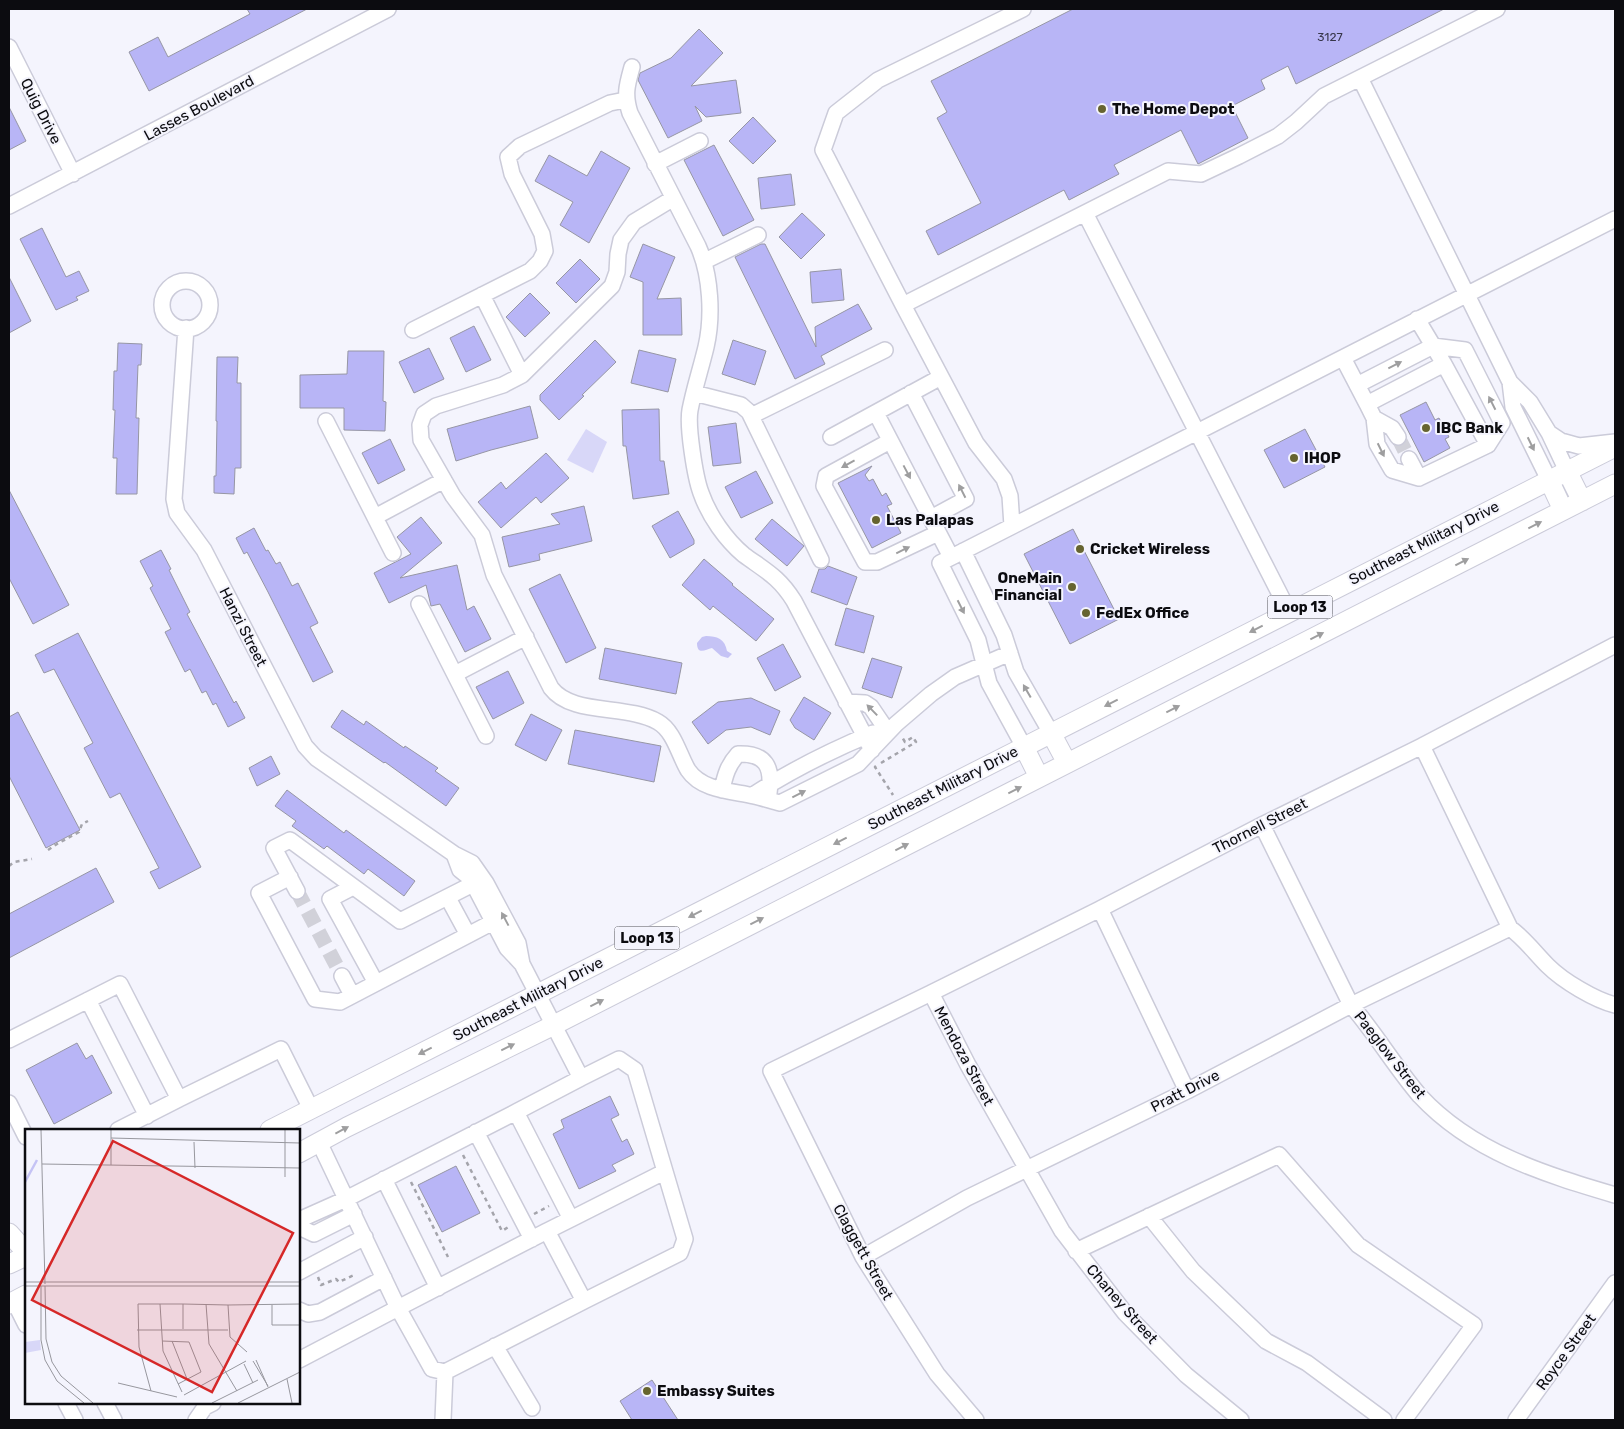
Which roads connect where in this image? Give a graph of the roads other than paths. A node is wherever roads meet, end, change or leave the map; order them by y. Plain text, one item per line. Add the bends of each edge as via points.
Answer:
1 (388, 9) edge
2 (1023, 9) edge
3 (1497, 9) edge
4 (9, 47) edge
5 (632, 67) dead end
6 (1360, 78) junction
7 (625, 100) junction
8 (700, 140) dead end
9 (655, 164) junction
10 (73, 174) junction
11 (672, 199) junction
12 (9, 206) edge
13 (1085, 213) junction
14 (1615, 219) edge
15 (758, 235) dead end
16 (705, 261) junction
17 (482, 295) junction
18 (1467, 295) junction
19 (902, 305) junction
20 (1417, 319) junction
21 (186, 328) dead end
22 (413, 330) dead end
23 (1433, 346) junction
24 (885, 350) dead end
25 (1343, 358) junction
26 (1444, 364) junction
27 (522, 375) junction
28 (941, 377) junction
29 (1510, 382) junction
30 (1357, 385) junction
31 (911, 393) junction
32 (694, 394) junction
33 (1367, 404) junction
34 (876, 413) junction
35 (751, 416) junction
36 (1374, 418) junction
37 (326, 421) dead end
38 (1198, 432) junction
39 (1549, 433) junction
40 (1398, 437) tunnel mouth
41 (831, 438) dead end
42 (890, 441) junction
43 (1615, 442) edge
44 (1488, 444) junction
45 (1615, 447) edge
46 (1409, 460) tunnel mouth
47 (1567, 471) junction
48 (1419, 478) junction
49 (444, 480) junction
50 (1549, 480) junction
51 (1615, 484) edge
52 (1582, 501) junction
53 (1564, 510) junction
54 (375, 517) junction
55 (931, 518) junction
56 (1012, 526) junction
57 (938, 533) junction
58 (392, 553) dead end
59 (957, 554) junction
60 (821, 560) dead end
61 (419, 604) dead end
62 (1289, 612) junction
63 (526, 637) junction
64 (1615, 645) edge
65 (1010, 653) junction
66 (984, 665) junction
67 (455, 674) junction
68 (846, 702) junction
69 (890, 728) junction
70 (1051, 734) junction
71 (486, 736) dead end
72 (868, 744) junction
73 (1422, 746) junction
74 (1024, 747) junction
75 (1067, 763) junction
76 (1039, 777) junction
77 (770, 784) junction
78 (722, 790) junction
79 (761, 797) junction
80 (1262, 824) junction
81 (454, 854) junction
82 (473, 884) junction
83 (353, 887) junction
84 (448, 898) junction
85 (1100, 909) junction
86 (493, 922) junction
87 (1510, 928) junction
88 (468, 935) junction
89 (522, 964) junction
90 (342, 976) tunnel mouth
91 (376, 983) junction
92 (931, 993) junction
93 (538, 994) junction
94 (352, 995) junction
95 (88, 1000) junction
96 (1615, 1004) edge
97 (1351, 1005) junction
98 (554, 1025) junction
99 (9, 1040) edge
100 (771, 1071) joint
101 (581, 1078) junction
102 (1187, 1091) junction
103 (180, 1099) junction
104 (9, 1102) edge
105 (311, 1109) junction
106 (516, 1112) junction
107 (147, 1116) junction
108 (120, 1129) edge
109 (272, 1129) edge
110 (476, 1132) junction
111 (25, 1135) edge
112 (319, 1142) junction
113 (300, 1152) edge
114 (1026, 1168) junction
115 (664, 1172) junction
116 (384, 1179) junction
117 (1615, 1195) edge
118 (346, 1199) junction
119 (354, 1214) junction
120 (1149, 1216) junction
121 (571, 1219) junction
122 (300, 1220) edge
123 (300, 1227) edge
124 (547, 1231) junction
125 (9, 1233) edge
126 (364, 1237) junction
127 (532, 1239) junction
128 (1076, 1250) junction
129 (25, 1251) edge
130 (25, 1256) edge
131 (862, 1257) junction
132 (9, 1264) edge
133 (300, 1271) edge
134 (384, 1278) junction
135 (1615, 1284) edge
136 (438, 1288) junction
137 (14, 1296) edge
138 (584, 1301) junction
139 (398, 1308) junction
140 (300, 1310) edge
141 (25, 1323) edge
142 (495, 1346) junction
143 (300, 1359) edge
144 (445, 1372) junction
145 (67, 1404) edge
146 (106, 1404) edge
147 (211, 1404) edge
148 (532, 1408) dead end
149 (75, 1420) edge
150 (114, 1420) edge
151 (196, 1420) edge
152 (443, 1420) edge
153 (976, 1420) edge
154 (1241, 1420) edge
155 (1384, 1420) edge
156 (1404, 1420) edge
157 (1516, 1420) edge

1 - 10 street, Lasses Boulevard
2 - 19 street via 878,80 836,113 823,150
3 - 6 street
4 - 10 street, Quig Drive
5 - 7 street
6 - 13 street via 1324,96 1278,136 1201,174 1168,172
6 - 18 street
7 - 9 street
7 - 17 street via 610,103 520,146 508,157 512,174 542,234 545,251 530,271
8 - 9 street
9 - 11 street
10 - 12 street, Lasses Boulevard
11 - 16 street
11 - 27 street via 634,222 622,240 612,286
13 - 19 street
13 - 38 street
14 - 18 street
15 - 16 street
16 - 32 street via 709,330
17 - 22 street
17 - 27 street
18 - 20 street
18 - 29 street
19 - 28 street
20 - 23 street
20 - 25 street
21 - 81 street, Hanzi Street via 174,499 177,514 204,550 305,746 316,758
23 - 26 street
30 -> 23 street
44 -> 23 street via 1502,423 1465,350
24 - 35 street
25 - 30 street
25 - 38 street
26 - 33 street
26 - 44 street
27 - 49 street via 503,385 436,406 424,414 420,425 421,440
28 - 31 street
28 - 56 street via 976,443 1004,479 1010,496
29 - 39 street via 1530,402
29 -> 50 street via 1513,406
30 - 33 street
31 - 34 street
55 -> 31 street via 966,499
32 - 35 street via 741,405
32 - 68 street via 689,412 690,436 700,492 726,537 784,586
33 - 36 street
34 - 41 street
34 - 42 street
35 - 60 street
36 - 40 street via 1392,428
36 -> 48 street via 1378,444 1392,470
37 - 54 street
38 - 56 street
38 - 62 street
39 - 43 street via 1561,441 1579,446
39 - 47 street
42 -> 55 street
42 -> 57 street via 826,476 824,486 865,562 878,562
44 - 48 street
45 - 47 main road, Southeast Military Drive / Loop 13
46 - 48 street
47 - 50 main road, Southeast Military Drive / Loop 13
47 - 52 main road
49 - 54 street
49 - 63 street via 482,535 494,575
50 - 53 main road
50 - 62 main road, Southeast Military Drive / Loop 13
51 - 52 main road, Loop 13
52 - 53 main road, Loop 13
75 -> 53 main road, Loop 13
54 - 58 street
55 - 57 street
56 - 59 street
57 - 59 street
59 - 65 street via 1004,635
59 -> 66 street via 940,563 978,640
61 - 67 street
62 -> 70 main road, Southeast Military Drive / Loop 13
63 - 67 street
63 - 78 street via 557,695 570,703 638,714 659,722 689,772
64 - 73 street, Thornell Street
65 - 66 street
70 -> 65 street via 1016,672
66 - 69 street via 955,677
66 - 74 street via 989,683
67 - 71 street
69 -> 68 street via 865,703
68 - 72 street
69 - 72 street
70 - 74 main road, Southeast Military Drive / Loop 13
70 - 75 main road
72 - 77 street
79 -> 72 street via 780,803 858,764
73 - 80 street, Thornell Street
73 - 87 street
74 - 76 main road
74 -> 93 main road, Southeast Military Drive / Loop 13
75 - 76 main road, Loop 13
98 -> 76 main road, Loop 13
77 - 78 street via 769,770 761,758 751,753 738,754 730,763
77 - 79 street
78 - 79 street
80 - 85 street, Thornell Street
80 - 97 street, Paeglow Street
81 - 82 street, Hanzi Street via 460,870
89 -> 81 street, Hanzi Street via 518,943 486,883 472,864
82 - 84 street
82 - 86 street, Hanzi Street
83 - 84 street via 400,921
83 - 91 street via 330,899
83 - 94 street via 290,840 274,848 293,884 259,893 315,999 340,1002
84 - 88 street
85 - 92 street, Thornell Street
85 - 102 street
86 - 88 street
86 - 89 street, Hanzi Street via 507,948
87 - 96 street via 1524,938 1556,973 1576,987
87 - 97 street, Pratt Drive
88 - 91 street
89 - 93 street, Hanzi Street
90 - 94 street
91 - 94 street
92 - 100 street, Mendoza Street
92 - 114 street, Mendoza Street
93 - 98 street, Hanzi Street
93 -> 105 main road, Southeast Military Drive / Loop 13
95 - 99 street
95 - 103 street via 120,984
95 - 107 street
97 - 102 street, Pratt Drive
97 - 117 street, Paeglow Street via 1422,1098 1469,1137 1516,1162
98 - 101 street, Hanzi Street
112 -> 98 main road, Loop 13
100 - 131 street, Claggett Street
101 - 106 street
101 - 115 street via 619,1059 635,1070
102 - 114 street, Pratt Drive
103 - 105 street via 281,1049
103 - 107 street
104 - 111 street
105 - 109 main road, Southeast Military Drive / Loop 13
106 - 110 street
106 - 121 street
107 - 108 street
110 - 116 street
110 - 127 street
112 - 113 main road, Loop 13
112 - 118 street
114 - 128 street, Chaney Street
114 - 131 street, Pratt Drive
115 - 121 street
115 - 138 street via 685,1239 680,1253
116 - 118 street
116 - 136 street
118 - 119 street
118 - 122 street
119 - 123 street via 314,1234
119 - 126 street
120 - 128 street
120 - 155 street via 1193,1271 1266,1341 1307,1363
120 - 156 street via 1279,1155 1358,1245 1474,1325
121 - 124 street
124 - 127 street
124 - 138 street
125 - 129 main road
126 - 133 street
126 - 134 street
127 - 136 street
128 - 154 street, Chaney Street via 1125,1313 1186,1375
130 - 132 main road
131 - 153 street, Claggett Street via 937,1374
134 - 139 street
134 - 140 street via 320,1312 308,1314
135 - 157 street, Royce Street
136 - 139 street
137 - 141 street
138 - 142 street
139 - 143 street
139 - 144 street via 432,1369
142 - 144 street
142 - 148 street
144 - 152 street
145 - 149 street
146 - 150 street
147 - 151 street

